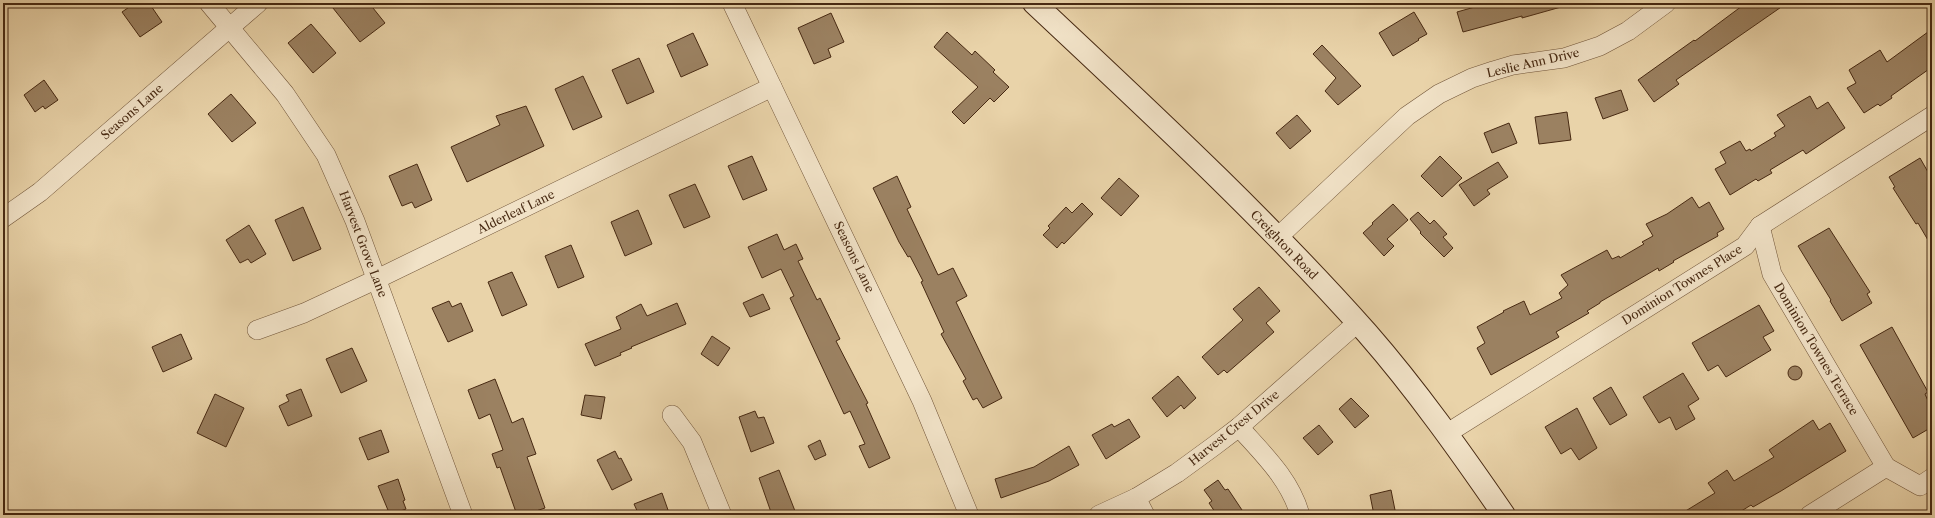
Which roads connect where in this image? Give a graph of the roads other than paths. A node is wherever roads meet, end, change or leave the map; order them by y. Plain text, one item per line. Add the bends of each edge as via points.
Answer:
1 (209, 3) edge
2 (258, 3) edge
3 (732, 3) edge
4 (1034, 3) edge
5 (1666, 3) edge
6 (230, 27) junction
7 (772, 87) junction
8 (1931, 119) edge
9 (3, 218) edge
10 (1760, 226) junction
11 (1278, 238) junction
12 (377, 279) junction
13 (1358, 324) junction
14 (257, 330) dead end
15 (672, 415) dead end
16 (1239, 427) junction
17 (1446, 434) junction
18 (1886, 467) junction
19 (1932, 478) edge
20 (1136, 498) junction
21 (463, 515) edge
22 (722, 515) edge
23 (969, 515) edge
24 (1099, 515) edge
25 (1145, 515) edge
26 (1300, 515) edge
27 (1504, 515) edge
28 (1810, 515) edge

1 - 6 street, Harvest Grove Lane
2 - 6 street, Seasons Lane
3 - 7 street, Seasons Lane
4 - 11 main road, Creighton Road via 1175,136
5 - 11 street, Leslie Ann Drive via 1628,31 1600,46 1564,58 1513,65 1493,71 1440,94 1407,116
6 - 9 street, Seasons Lane via 40,192
6 - 12 street, Harvest Grove Lane via 285,94 326,155 356,221
7 - 12 street, Alderleaf Lane
7 - 23 street, Seasons Lane via 922,401
8 - 10 street, Dominion Townes Place
10 - 17 street, Dominion Townes Place via 1745,246
10 - 18 street, Dominion Townes Terrace via 1772,274
11 - 13 main road, Creighton Road
12 - 14 street, Alderleaf Lane
12 - 21 street, Harvest Grove Lane
13 - 16 street, Harvest Crest Drive
13 - 17 main road, Creighton Road
15 - 22 street via 692,442
16 - 20 street, Harvest Crest Drive via 1177,473
16 - 26 street via 1286,481 1296,499
17 - 27 main road, Creighton Road
18 - 19 street via 1920,486
18 - 28 street
20 - 24 street, Harvest Crest Drive
20 - 25 street

